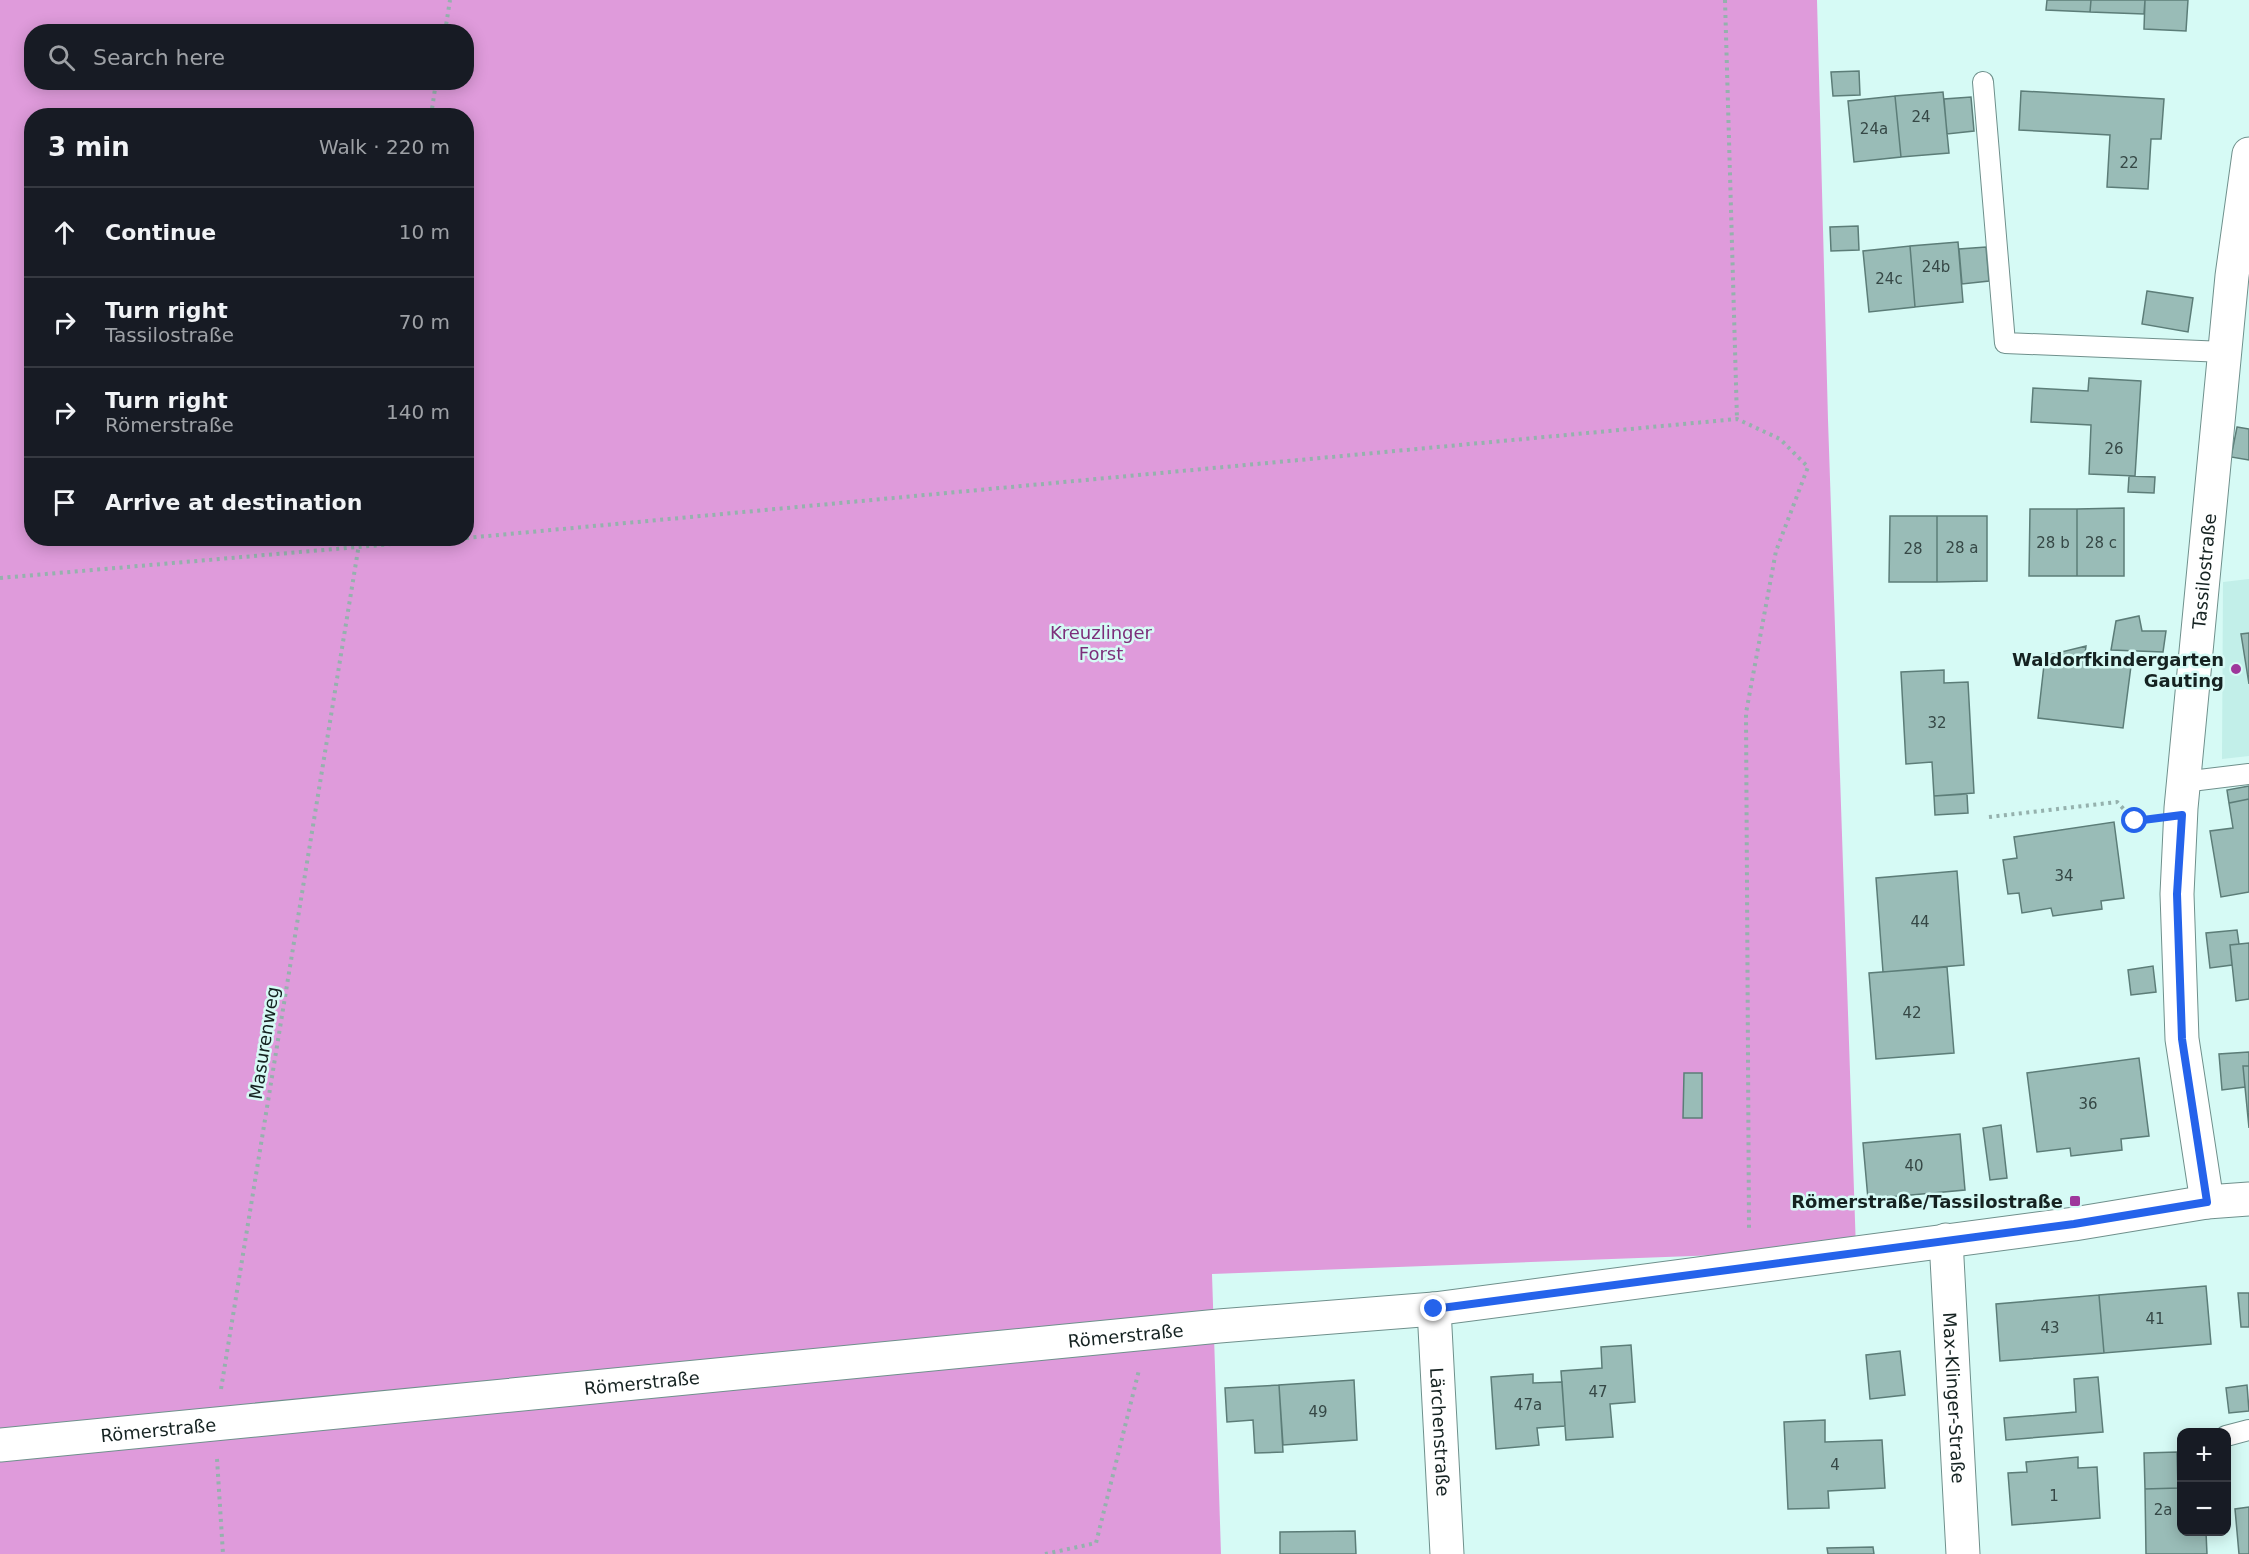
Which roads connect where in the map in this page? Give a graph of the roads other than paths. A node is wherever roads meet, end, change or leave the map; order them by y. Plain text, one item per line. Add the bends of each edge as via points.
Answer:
1 (1983, 82) dead end
2 (2249, 154) edge
3 (2225, 352) junction
4 (2249, 774) edge
5 (2184, 782) junction
6 (2249, 1199) edge
7 (2207, 1202) junction
8 (1946, 1240) junction
9 (1434, 1309) junction
10 (2249, 1430) edge
11 (2231, 1435) edge
12 (0, 1445) edge
13 (1447, 1554) edge
14 (1963, 1554) edge

1 - 3 lane via 2005,343
2 - 3 street, Tassilostraße
3 - 5 street, Tassilostraße
4 - 5 lane
5 - 7 street, Tassilostraße via 2177,894 2182,1039
6 - 7 street, Römerstraße
7 - 8 street, Römerstraße
8 - 9 street, Römerstraße
8 - 14 street, Max-Klinger-Straße
9 - 12 street, Römerstraße via 1149,1333
9 - 13 street, Lärchenstraße
10 - 11 lane

